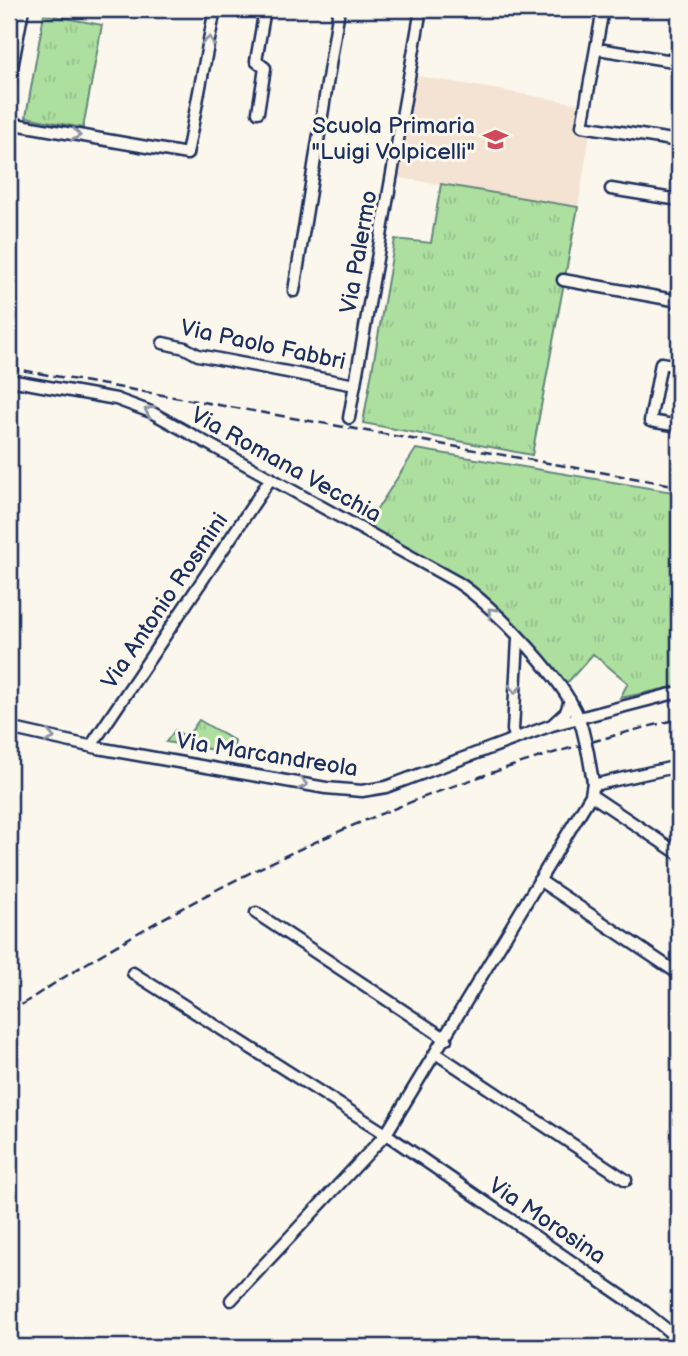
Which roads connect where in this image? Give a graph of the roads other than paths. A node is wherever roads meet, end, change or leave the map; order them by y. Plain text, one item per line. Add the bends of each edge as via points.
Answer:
1 (215, 9) edge
2 (265, 9) edge
3 (339, 9) edge
4 (421, 9) edge
5 (603, 9) edge
6 (22, 12) edge
7 (9, 13) edge
8 (604, 50) dead end
9 (679, 62) edge
10 (9, 85) edge
11 (258, 112) dead end
12 (9, 123) edge
13 (679, 141) edge
14 (611, 189) dead end
15 (679, 200) edge
16 (563, 280) dead end
17 (294, 291) dead end
18 (679, 301) edge
19 (163, 343) dead end
20 (679, 366) edge
21 (9, 380) edge
22 (355, 385) junction
23 (349, 418) dead end
24 (679, 426) edge
25 (271, 478) junction
26 (518, 639) junction
27 (679, 692) edge
28 (570, 700) junction
29 (581, 724) junction
30 (552, 725) junction
31 (9, 728) edge
32 (516, 737) junction
33 (92, 746) junction
34 (679, 766) edge
35 (592, 790) junction
36 (679, 854) edge
37 (539, 880) junction
38 (256, 913) dead end
39 (133, 972) dead end
40 (679, 974) edge
41 (446, 1039) junction
42 (437, 1054) junction
43 (386, 1134) junction
44 (626, 1180) dead end
45 (232, 1300) dead end
46 (665, 1347) edge

12 -> 1 street via 187,154
2 - 11 street via 256,61 265,68
3 - 17 street
4 - 22 street, Via Palermo
5 - 13 street via 582,126
6 - 7 street
6 - 10 street
8 - 9 street
14 - 15 street
16 - 18 street
19 - 22 street, Via Paolo Fabbri via 198,355
20 - 24 street via 661,363 650,421
25 -> 21 street, Via Romana Vecchia via 127,402
22 - 23 street, Via Palermo
26 -> 25 street, Via Romana Vecchia via 461,584
25 - 33 street, Via Antonio Rosmini
26 - 28 street, Via Romana Vecchia
26 -> 32 street
27 - 29 street, Via Marcandreola
28 - 29 street, Via Romana Vecchia
28 - 30 street via 566,712
29 - 30 street, Via Marcandreola
29 - 35 street, bridge
30 - 32 street, Via Marcandreola
31 -> 33 street, Via Marcandreola
33 -> 32 street, Via Marcandreola via 354,791 405,781
34 - 35 street
35 - 36 street
35 - 37 street
37 - 40 street
37 - 41 street
38 - 41 street
39 - 43 street, Via Morosina
41 - 42 street
42 - 43 street
42 - 44 street
43 - 45 street
43 - 46 street, Via Morosina via 645,1312 671,1333

